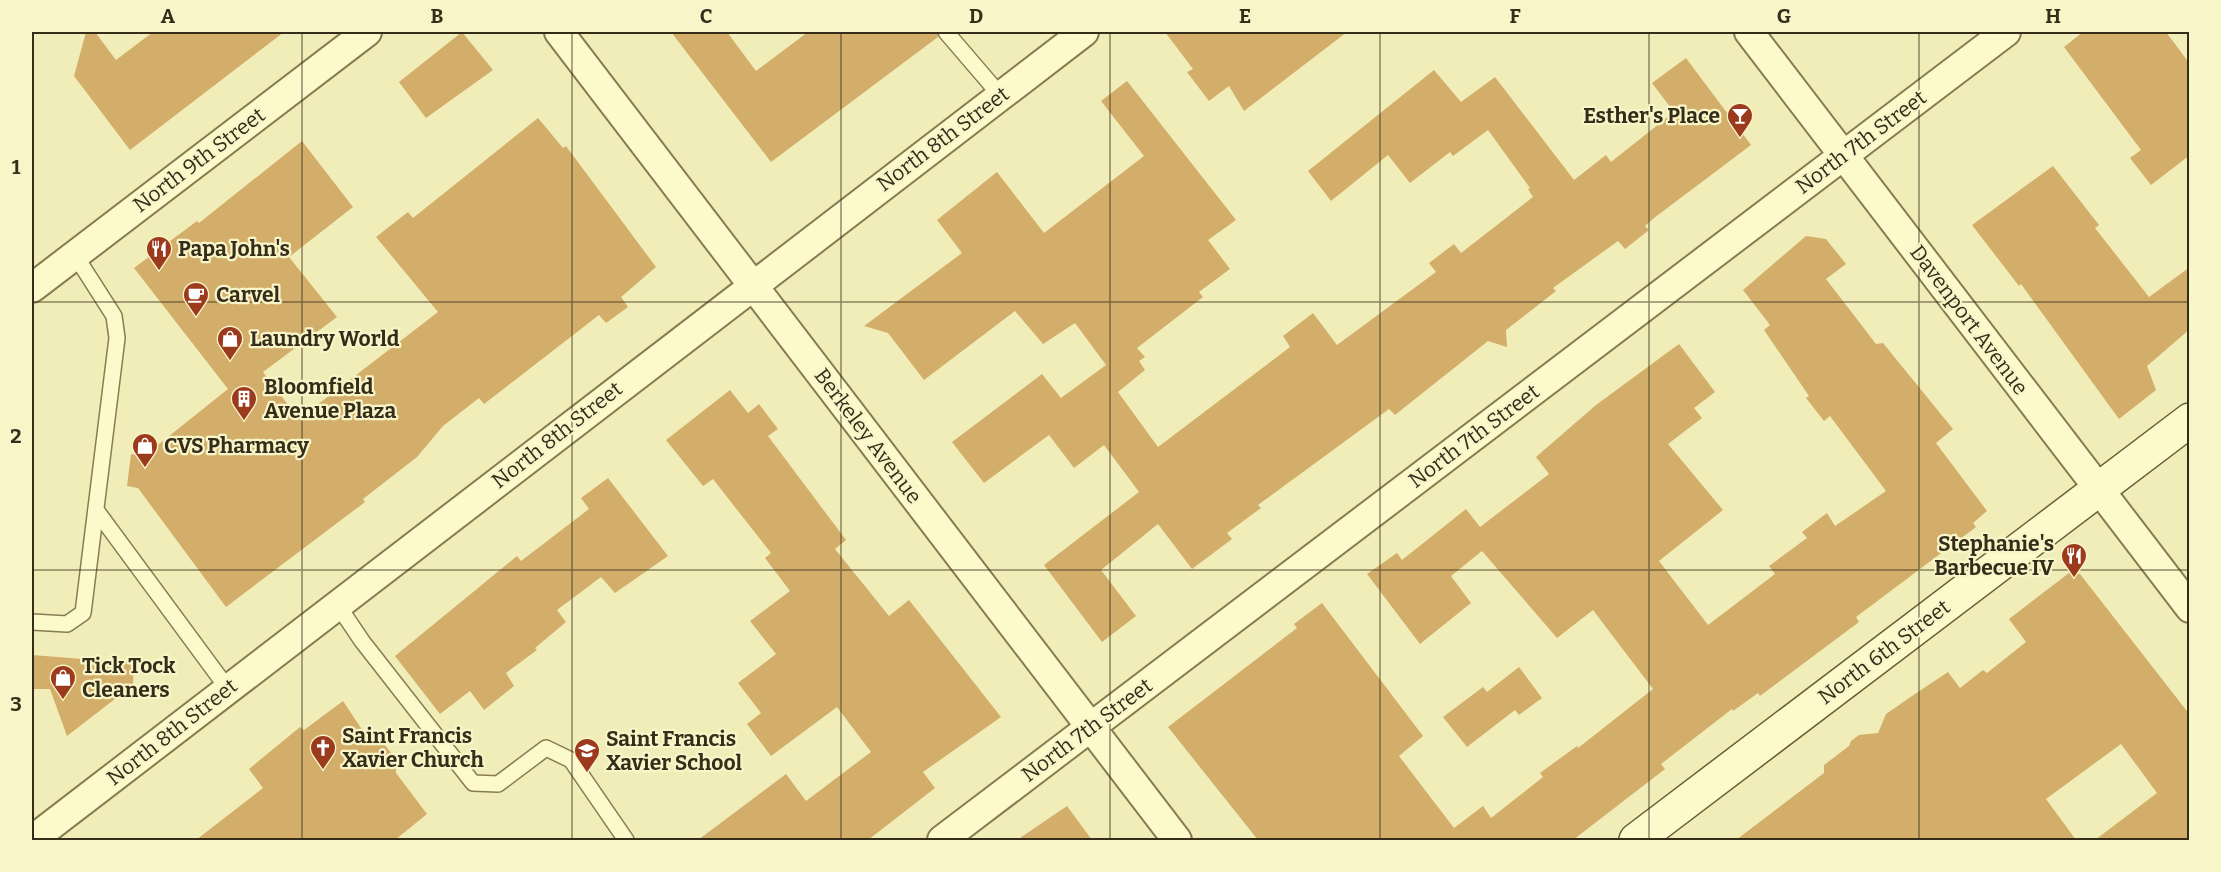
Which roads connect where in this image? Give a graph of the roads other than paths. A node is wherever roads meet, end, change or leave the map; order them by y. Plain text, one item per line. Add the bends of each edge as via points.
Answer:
1 (368, 32) edge
2 (559, 32) edge
3 (946, 32) edge
4 (1084, 32) edge
5 (1749, 32) edge
6 (2006, 32) edge
7 (1000, 95) junction
8 (1843, 155) junction
9 (75, 255) junction
10 (752, 284) junction
11 (32, 288) edge
12 (2190, 420) edge
13 (2099, 489) junction
14 (96, 510) junction
15 (337, 604) junction
16 (2190, 608) edge
17 (32, 622) edge
18 (228, 689) junction
19 (1091, 727) junction
20 (32, 840) edge
21 (626, 840) edge
22 (942, 840) edge
23 (1177, 840) edge
24 (1636, 840) edge

1 - 9 street, North 9th Street
2 - 10 street, Berkeley Avenue
3 - 7 lane
4 - 7 street, North 8th Street
5 - 8 street, Davenport Avenue
6 - 8 street, North 7th Street
7 - 10 street, North 8th Street
8 - 13 street, Davenport Avenue
8 - 19 street, North 7th Street
9 - 11 street, North 9th Street
9 - 14 lane via 114,316 117,339
10 - 15 street, North 8th Street
10 - 19 street, Berkeley Avenue
12 - 13 street, North 6th Street
13 - 16 street, Davenport Avenue
13 - 24 street, North 6th Street
14 - 17 lane via 83,613 67,624
14 - 18 lane
15 - 18 street, North 8th Street
15 - 21 lane via 473,783 498,784 546,748 571,760
18 - 20 street, North 8th Street
19 - 22 street, North 7th Street
19 - 23 street, Berkeley Avenue

